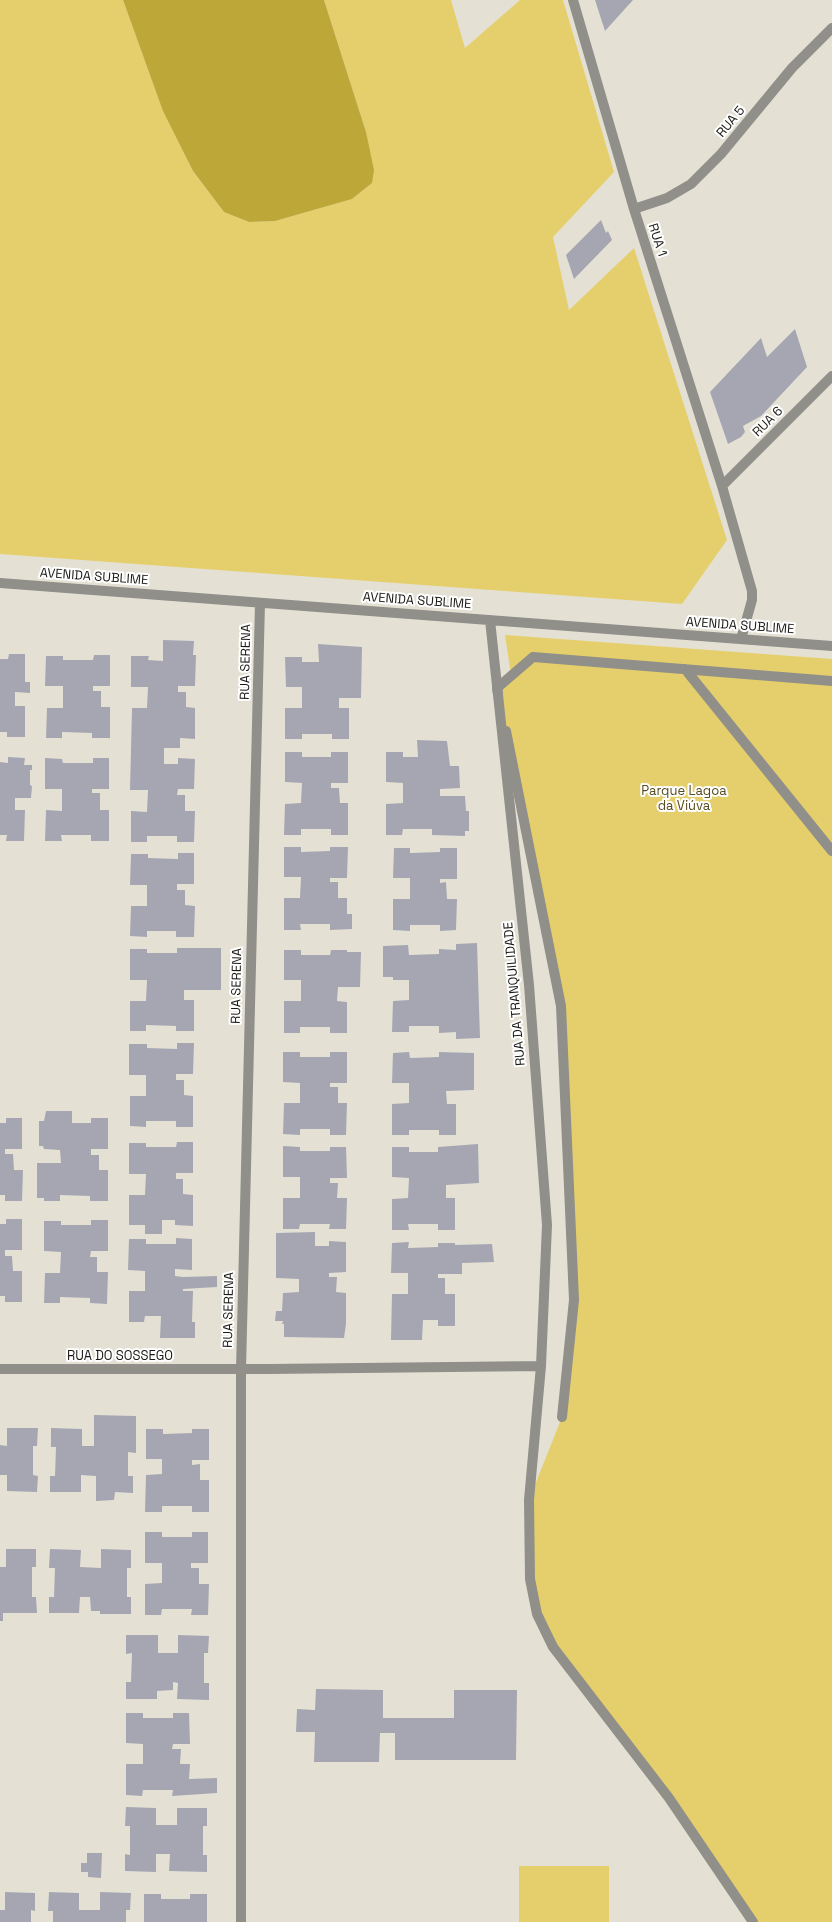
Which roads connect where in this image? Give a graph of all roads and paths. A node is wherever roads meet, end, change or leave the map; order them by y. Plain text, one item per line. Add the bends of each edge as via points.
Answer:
1 (573, 0) edge
2 (832, 28) edge
3 (634, 209) junction
4 (832, 376) edge
5 (722, 486) junction
6 (0, 583) edge
7 (260, 603) junction
8 (490, 620) junction
9 (741, 639) junction
10 (832, 646) edge
11 (685, 669) junction
12 (832, 681) edge
13 (497, 688) junction
14 (832, 851) edge
15 (541, 1366) junction
16 (0, 1369) edge
17 (241, 1369) junction
18 (562, 1417) dead end
19 (241, 1922) edge
20 (753, 1922) edge

1 - 3 street, RUA 1
2 - 3 street, RUA 5 via 792,68 721,154 691,184 667,198
3 - 5 street, RUA 1
4 - 5 street, RUA 6
5 - 9 street, RUA 1 via 752,591 752,600
6 - 7 street, AVENIDA SUBLIME
7 - 8 street, AVENIDA SUBLIME
7 - 17 street, RUA SERENA
8 - 9 street, AVENIDA SUBLIME
8 - 13 street, RUA DA TRANQUILIDADE
9 - 10 street, AVENIDA SUBLIME
11 - 12 street
11 - 13 street via 533,657
11 - 14 street
13 - 15 street, RUA DA TRANQUILIDADE via 528,985 547,1225
13 - 18 street via 561,1006 574,1300
15 - 17 street, RUA DO SOSSEGO
15 - 20 street, RUA DA TRANQUILIDADE via 529,1500 530,1579 537,1614 553,1647 669,1798
16 - 17 street, RUA DO SOSSEGO
17 - 19 street, RUA SERENA

